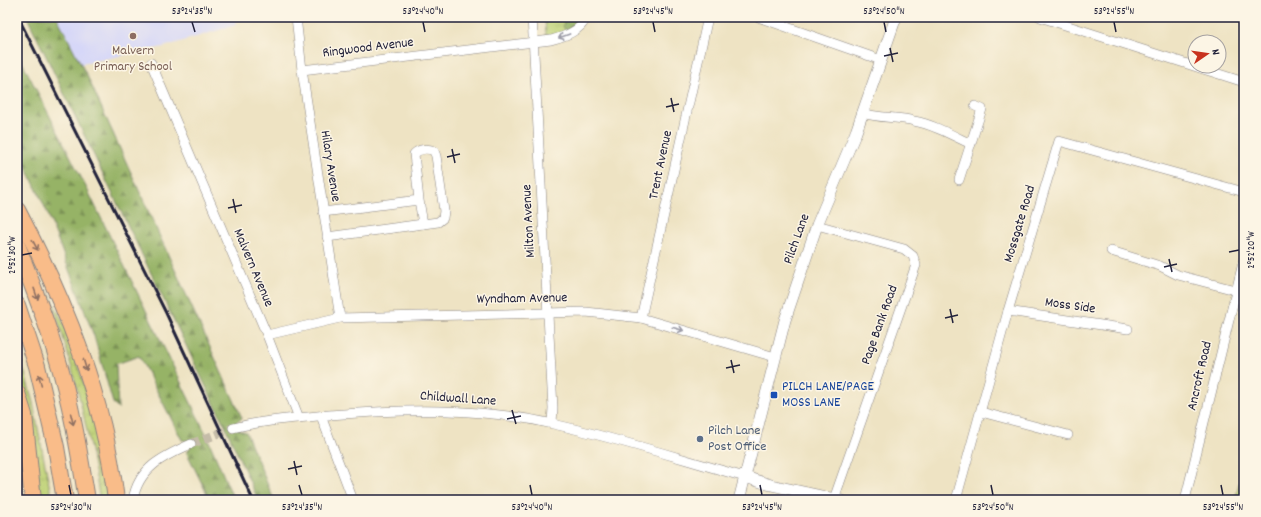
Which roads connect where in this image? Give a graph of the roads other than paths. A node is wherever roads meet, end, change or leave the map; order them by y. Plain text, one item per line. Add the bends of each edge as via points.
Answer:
1 (296, 17) edge
2 (532, 17) edge
3 (587, 17) edge
4 (708, 17) edge
5 (758, 17) edge
6 (896, 17) edge
7 (1040, 17) edge
8 (534, 42) junction
9 (881, 60) junction
10 (151, 63) dead end
11 (302, 70) junction
12 (1244, 82) edge
13 (975, 106) dead end
14 (862, 113) junction
15 (971, 144) junction
16 (959, 180) dead end
17 (1244, 192) edge
18 (419, 200) junction
19 (17, 210) edge
20 (323, 212) junction
21 (423, 224) junction
22 (817, 225) junction
23 (327, 237) junction
24 (17, 245) edge
25 (1111, 251) dead end
26 (1244, 259) edge
27 (1235, 290) junction
28 (17, 305) edge
29 (548, 312) junction
30 (1008, 312) junction
31 (340, 318) junction
32 (641, 318) junction
33 (1128, 329) dead end
34 (266, 335) junction
35 (774, 357) junction
36 (17, 392) edge
37 (981, 412) junction
38 (321, 416) junction
39 (299, 418) junction
40 (552, 423) junction
41 (233, 428) tunnel mouth
42 (1068, 435) dead end
43 (191, 444) tunnel mouth
44 (745, 477) junction
45 (837, 499) edge
46 (32, 500) edge
47 (65, 500) edge
48 (87, 500) edge
49 (116, 500) edge
50 (133, 500) edge
51 (353, 500) edge
52 (739, 500) edge
53 (956, 500) edge
54 (1185, 500) edge

1 - 11 street, Hilary Avenue
2 - 8 street, Milton Avenue
3 -> 8 street, Ringwood Avenue via 576,30 566,36
4 - 32 street, Trent Avenue
5 - 9 street
6 - 9 street, Pilch Lane
7 - 12 street
8 - 11 street, Ringwood Avenue
8 - 29 street, Milton Avenue
9 - 14 street, Pilch Lane
10 - 34 street, Malvern Avenue
11 - 20 street, Hilary Avenue
13 - 15 street via 982,109
14 - 15 street via 877,118 915,121
14 - 22 street, Pilch Lane
15 - 16 street
17 - 30 street, Mossgate Road via 1059,141
18 - 20 street
18 - 21 street
18 - 21 street via 414,154 418,150 429,149 434,151 436,156 444,211 443,218 438,222
19 -> 49 highway via 60,298 82,353 107,443
20 - 23 street, Hilary Avenue
21 - 23 street
22 - 35 street, Pilch Lane
22 - 45 street, Page Bank Road via 904,249 913,256 916,265
23 - 31 street, Hilary Avenue
24 -> 48 highway via 56,355 78,441
25 - 27 street via 1160,266 1178,275
26 - 27 street, Ancroft Road
27 - 54 street, Ancroft Road
47 -> 28 highway via 39,373
29 - 31 street, Wyndham Avenue
29 - 32 street, Wyndham Avenue via 597,313
29 - 40 street, Milton Avenue
30 - 33 street, Moss Side
30 - 37 street, Mossgate Road
31 - 34 street, Wyndham Avenue
32 -> 35 street, Wyndham Avenue
34 - 39 street, Malvern Avenue
35 - 44 street, Pilch Lane
36 - 46 highway via 24,415
37 - 42 street
37 - 53 street, Mossgate Road
38 - 39 street, Childwall Lane
38 - 40 street, Childwall Lane via 399,410 442,411
38 - 51 street
39 - 41 street, Childwall Lane
40 - 44 street, Childwall Lane
43 - 50 street via 161,458 149,468 138,483
44 - 45 street
44 - 52 street, Pilch Lane

